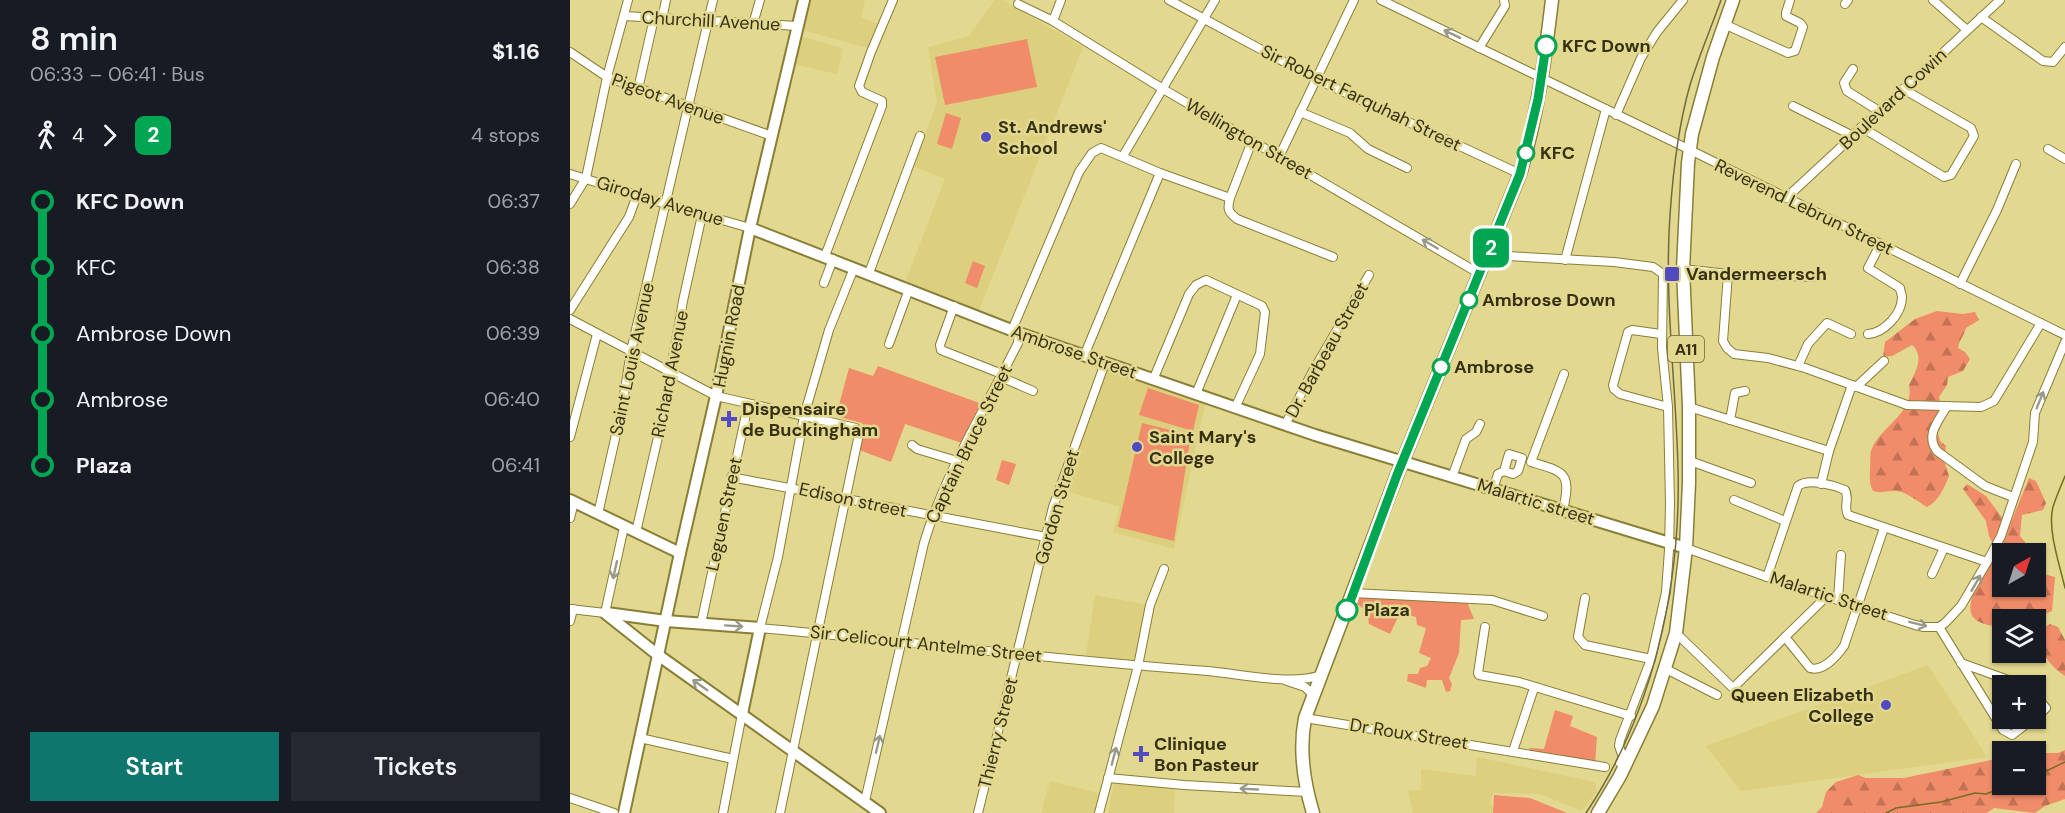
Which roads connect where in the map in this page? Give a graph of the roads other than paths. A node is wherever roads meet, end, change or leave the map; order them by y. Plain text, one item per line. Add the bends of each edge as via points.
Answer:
1 (628, 0) edge
2 (666, 0) edge
3 (713, 0) edge
4 (760, 0) edge
5 (804, 0) edge
6 (893, 0) edge
7 (1061, 0) edge
8 (1169, 0) edge
9 (1215, 0) edge
10 (1354, 0) edge
11 (1381, 0) edge
12 (1504, 0) edge
13 (1552, 0) edge
14 (1683, 0) edge
15 (1733, 0) edge
16 (1790, 0) edge
17 (1933, 0) edge
18 (2000, 0) edge
19 (1018, 4) dead end
20 (624, 16) junction
21 (1981, 17) junction
22 (658, 19) junction
23 (1204, 19) junction
24 (708, 21) junction
25 (1053, 21) junction
26 (753, 24) junction
27 (1724, 24) junction
28 (798, 26) junction
29 (1967, 30) junction
30 (2065, 47) edge
31 (1479, 48) junction
32 (570, 52) edge
33 (1853, 69) dead end
34 (607, 77) junction
35 (1542, 78) junction
36 (1316, 79) junction
37 (638, 89) junction
38 (1163, 89) junction
39 (1903, 89) junction
40 (1793, 106) dead end
41 (689, 107) junction
42 (1606, 109) junction
43 (1879, 111) junction
44 (1300, 112) junction
45 (1616, 114) junction
46 (1861, 127) junction
47 (772, 136) junction
48 (920, 136) dead end
49 (1852, 136) junction
50 (1252, 141) junction
51 (2048, 149) dead end
52 (1689, 150) junction
53 (1123, 156) junction
54 (1279, 157) junction
55 (2065, 159) edge
56 (2016, 164) dead end
57 (1407, 168) dead end
58 (1160, 173) junction
59 (570, 174) edge
60 (1520, 174) junction
61 (586, 178) junction
62 (637, 195) junction
63 (1230, 198) junction
64 (1786, 198) junction
65 (570, 204) edge
66 (666, 204) junction
67 (702, 214) junction
68 (750, 228) junction
69 (1881, 244) junction
70 (1488, 255) junction
71 (829, 257) junction
72 (1332, 257) dead end
73 (1565, 260) junction
74 (854, 268) junction
75 (1683, 269) junction
76 (869, 273) junction
77 (1480, 274) junction
78 (1728, 274) junction
79 (1369, 275) dead end
80 (1813, 277) dead end
81 (824, 283) dead end
82 (1960, 284) junction
83 (909, 289) junction
84 (1237, 295) junction
85 (954, 306) junction
86 (570, 310) edge
87 (570, 319) edge
88 (2041, 323) junction
89 (1015, 332) junction
90 (597, 334) junction
91 (1661, 334) junction
92 (1851, 334) dead end
93 (1868, 334) dead end
94 (2065, 335) edge
95 (2065, 342) edge
96 (889, 344) dead end
97 (632, 351) junction
98 (1084, 356) junction
99 (1884, 361) dead end
100 (1105, 363) junction
101 (1798, 366) junction
102 (670, 373) junction
103 (1564, 374) dead end
104 (1002, 376) junction
105 (1154, 380) junction
106 (1854, 386) junction
107 (1745, 391) dead end
108 (1033, 392) dead end
109 (1196, 394) junction
110 (716, 396) junction
111 (748, 405) junction
112 (1947, 406) junction
113 (1668, 407) junction
114 (1689, 407) junction
115 (1235, 408) junction
116 (804, 416) junction
117 (1730, 420) junction
118 (1480, 424) dead end
119 (1286, 425) junction
120 (570, 437) edge
121 (912, 445) dead end
122 (1829, 452) junction
123 (1522, 458) junction
124 (957, 461) junction
125 (1403, 461) junction
126 (1690, 461) junction
127 (1531, 462) junction
128 (1504, 471) junction
129 (731, 477) junction
130 (1452, 477) junction
131 (1752, 483) dead end
132 (1821, 484) junction
133 (790, 487) junction
134 (1493, 489) junction
135 (2013, 497) junction
136 (846, 498) junction
137 (1734, 500) dead end
138 (572, 501) edge
139 (1563, 510) junction
140 (598, 514) junction
141 (932, 516) junction
142 (570, 518) edge
143 (1785, 521) junction
144 (624, 527) junction
145 (1884, 528) junction
146 (636, 532) junction
147 (1046, 537) junction
148 (1670, 543) junction
149 (1686, 548) junction
150 (1944, 548) junction
151 (680, 553) junction
152 (1841, 555) dead end
153 (1988, 562) junction
154 (1164, 569) dead end
155 (1932, 574) dead end
156 (1767, 576) junction
157 (1353, 592) junction
158 (1827, 596) junction
159 (1585, 598) dead end
160 (1838, 600) junction
161 (1857, 606) junction
162 (571, 609) edge
163 (605, 613) junction
164 (1543, 616) dead end
165 (570, 621) edge
166 (666, 621) junction
167 (701, 624) junction
168 (1485, 627) dead end
169 (1938, 627) junction
170 (760, 628) junction
171 (817, 633) junction
172 (1676, 633) junction
173 (1785, 638) junction
174 (901, 641) junction
175 (1018, 653) junction
176 (658, 655) junction
177 (1651, 659) junction
178 (1961, 663) junction
179 (1138, 666) junction
180 (1666, 669) junction
181 (1321, 675) junction
182 (1994, 675) edge
183 (1283, 679) junction
184 (1534, 688) junction
185 (1313, 695) junction
186 (1717, 695) dead end
187 (1992, 712) edge
188 (742, 714) junction
189 (1631, 716) junction
190 (1305, 718) junction
191 (2002, 729) edge
192 (2020, 729) edge
193 (640, 738) junction
194 (792, 750) junction
195 (1514, 751) junction
196 (733, 759) junction
197 (1605, 767) dead end
198 (1620, 776) junction
199 (1108, 778) junction
200 (1307, 792) junction
201 (570, 798) edge
202 (865, 801) junction
203 (614, 813) edge
204 (624, 813) edge
205 (723, 813) edge
206 (780, 813) edge
207 (880, 813) edge
208 (978, 813) edge
209 (1099, 813) edge
210 (1313, 813) edge
211 (1597, 813) edge

1 - 20 street
2 - 22 street
3 - 24 street
4 - 26 street
5 - 28 main road, Hugnin Road
6 - 71 street via 859,86 862,92 880,99 882,106
7 - 25 street
8 - 23 street, Sir Robert Farquhah Street
9 - 23 street
10 - 36 street
31 -> 11 street, Reverend Lebrun Street
12 - 31 street via 1505,6
13 - 35 main road
14 - 45 street via 1641,58
15 - 27 main road, A11
16 - 27 street via 1786,16 1803,27 1792,53
17 - 29 street
18 - 21 street, Boulevard Cowin
19 - 25 street, Wellington Street
20 - 22 street, Churchill Avenue
20 - 34 street
21 - 29 street, Boulevard Cowin
21 - 30 street via 2043,62 2053,62
22 - 24 street, Churchill Avenue
22 - 37 street
23 - 36 street, Sir Robert Farquhah Street
23 - 38 street
24 - 26 street, Churchill Avenue
24 - 41 street, Saint Louis Avenue
25 - 38 street, Wellington Street
26 - 28 street, Churchill Avenue
27 - 52 main road, A11
28 - 47 main road, Hugnin Road
29 - 39 street, Boulevard Cowin
31 - 35 street, Reverend Lebrun Street
32 - 34 street, Pigeot Avenue
33 - 43 street via 1844,83 1847,91
34 - 37 street, Pigeot Avenue
34 - 61 street
35 - 42 street, Reverend Lebrun Street
35 - 60 main road
36 - 44 street
36 - 60 street, Sir Robert Farquhah Street
37 - 41 street, Pigeot Avenue
38 - 50 street, Wellington Street
38 - 53 street
39 - 43 street, Boulevard Cowin
39 - 46 street via 1974,132 1952,176 1944,177
40 - 49 street
41 - 47 street, Pigeot Avenue
41 - 66 street, Saint Louis Avenue
42 - 45 street, Reverend Lebrun Street
42 - 73 street
43 - 46 street, Boulevard Cowin
44 - 54 street
44 - 57 street via 1350,133 1368,149
45 - 52 street, Reverend Lebrun Street
46 - 49 street, Boulevard Cowin
47 - 68 main road, Hugnin Road
48 - 76 street
49 - 64 street, Boulevard Cowin
50 - 54 street, Wellington Street
50 - 63 street
51 - 55 street
52 - 64 street, Reverend Lebrun Street
52 - 75 main road, A11
53 - 58 street
53 - 89 street, Captain Bruce Street via 1101,148 1092,153 1078,172
77 -> 54 street, Wellington Street
56 - 82 street
58 - 63 street
58 - 98 street
59 - 61 street, Giroday Avenue
60 - 70 main road
61 - 62 street, Giroday Avenue
61 - 65 street
62 - 66 street, Giroday Avenue
62 - 86 street via 629,217
63 - 72 street via 1229,212 1237,219
64 - 69 street, Reverend Lebrun Street
66 - 67 street, Giroday Avenue
66 - 97 street, Saint Louis Avenue
67 - 68 street, Giroday Avenue
67 - 102 street, Richard Avenue
68 - 71 main road, Ambrose Street
68 - 110 main road, Hugnin Road
69 - 82 street, Reverend Lebrun Street
69 - 93 street via 1868,268 1900,288 1902,299 1886,327
70 - 73 street
70 - 77 main road
71 - 74 main road, Ambrose Street
71 - 81 street
73 - 91 street via 1614,262 1659,270 1663,274
74 - 76 main road, Ambrose Street
74 - 116 street via 829,330
75 - 78 street
75 - 114 main road, A11
76 - 83 main road, Ambrose Street
77 - 125 main road
78 - 80 street
78 - 101 street via 1723,341 1727,348 1734,354
79 - 119 street, Dr. Barbeau Street
82 - 88 street, Reverend Lebrun Street
83 - 85 main road, Ambrose Street
83 - 96 street
84 - 105 street via 1206,280 1196,285
84 - 109 street
84 - 115 street via 1262,306 1265,312 1260,354
85 - 89 main road, Ambrose Street
85 - 104 street via 941,350
87 - 90 street
88 - 94 street, Reverend Lebrun Street
88 - 112 street via 1994,401 1982,406
89 - 98 main road, Ambrose Street
89 - 104 street, Captain Bruce Street via 1018,343
90 - 97 street
90 - 120 street
91 - 113 street
91 - 113 street via 1628,332 1613,385 1620,394
92 - 101 street via 1827,323 1808,344
135 -> 95 street via 2033,442 2035,413
97 - 102 street
97 - 140 street, Saint Louis Avenue
98 - 100 main road, Ambrose Street
99 - 106 street
100 - 105 main road, Ambrose Street
100 - 147 street, Gordon Street via 1053,507
101 - 106 street
102 - 110 street
102 - 146 street, Richard Avenue
103 - 127 street
104 - 108 street
104 - 124 street, Captain Bruce Street
105 - 109 main road, Ambrose Street
106 - 112 street via 1907,405
106 - 122 street
107 - 117 street via 1735,393
109 - 115 main road, Ambrose Street
110 - 111 street
110 - 151 main road, Hugnin Road
111 - 116 street
111 - 129 street, Leguen Street
112 - 135 street via 1930,439 1937,451 1985,486
113 - 148 street
114 - 117 street
114 - 126 main road, A11
115 - 119 main road, Ambrose Street
116 - 133 street
116 - 136 street via 856,428 859,434
117 - 122 street
118 - 130 street via 1466,439
119 - 125 main road, Ambrose Street
121 - 124 street
122 - 132 street
123 - 127 street
123 - 128 street via 1518,471
123 - 128 street via 1509,454
124 - 141 street, Captain Bruce Street
125 - 130 main road, Malartic street
125 - 157 main road
126 - 131 street
126 - 149 main road, A11
127 - 139 street via 1560,471 1566,495
128 - 134 street via 1498,474
129 - 133 street, Edison street
129 - 167 street, Leguen Street
130 - 134 main road, Malartic street
132 - 143 street via 1805,482 1798,486
132 - 145 street via 1845,490 1848,515
133 - 136 street, Edison street
133 - 170 street
134 - 139 main road, Malartic street
135 - 153 street
136 - 141 street, Edison street
136 - 171 street
137 - 143 street
138 - 140 main road
138 - 142 street
139 - 148 main road, Malartic street
140 - 144 main road
141 - 147 street, Edison street
141 - 174 street, Captain Bruce Street
143 - 156 street
144 - 146 main road
144 -> 163 street
145 - 150 street
145 - 161 street
146 - 151 main road
147 - 175 street, Gordon Street
148 - 149 main road, Malartic street
148 - 177 street via 1666,592
149 - 156 street, Malartic Street
149 - 172 main road, A11
150 - 153 street
150 - 155 street
151 - 166 main road, Hugnin Road
152 - 160 street
169 -> 153 street via 1961,606
154 - 179 street via 1150,605
156 - 158 street, Malartic Street
157 - 164 street via 1491,600
157 - 181 main road
158 - 160 street, Malartic Street
158 - 173 street
159 - 177 street via 1578,637 1581,642
160 - 161 street, Malartic Street
161 -> 169 street, Malartic Street via 1924,627
161 - 173 street via 1844,646 1820,668 1810,668
162 - 163 street, Sir Celicourt Antelme Street
162 - 165 street
163 - 166 main road, Sir Celicourt Antelme Street
163 - 176 main road
166 - 167 main road, Sir Celicourt Antelme Street
166 - 176 main road, Hugnin Road
167 -> 170 main road, Sir Celicourt Antelme Street
168 - 184 street via 1479,674
169 - 178 street
170 - 171 street, Sir Celicourt Antelme Street
170 - 188 main road
171 - 174 street, Sir Celicourt Antelme Street
171 - 194 street
172 - 173 street via 1733,688
172 - 180 main road, A11
174 - 175 street, Sir Celicourt Antelme Street
202 -> 174 street, Captain Bruce Street
175 - 179 street, Sir Celicourt Antelme Street
175 - 208 street, Thierry Street
188 -> 176 main road
176 - 193 main road, Hugnin Road
177 - 189 street
178 - 182 street
178 - 187 street
179 - 183 street, Sir Celicourt Antelme Street
199 -> 179 street
180 - 186 street
180 - 198 main road, A11
181 - 183 street, Sir Celicourt Antelme Street
181 - 185 main road
183 - 185 street, Sir Celicourt Antelme Street via 1305,687
184 - 189 street
184 - 195 street
185 - 190 main road
188 - 194 main road
188 - 196 street
189 - 198 street via 1619,746 1623,757
190 - 195 street, Dr Roux Street
190 - 200 main road via 1302,746
191 - 192 street via 2012,735
193 - 196 street
193 - 204 main road, Hugnin Road
194 - 202 main road
194 - 206 street
195 - 197 street, Dr Roux Street
196 - 205 street
198 - 211 main road, A11
200 -> 199 street
199 - 209 street
200 - 210 main road
201 - 203 street
202 - 207 main road

